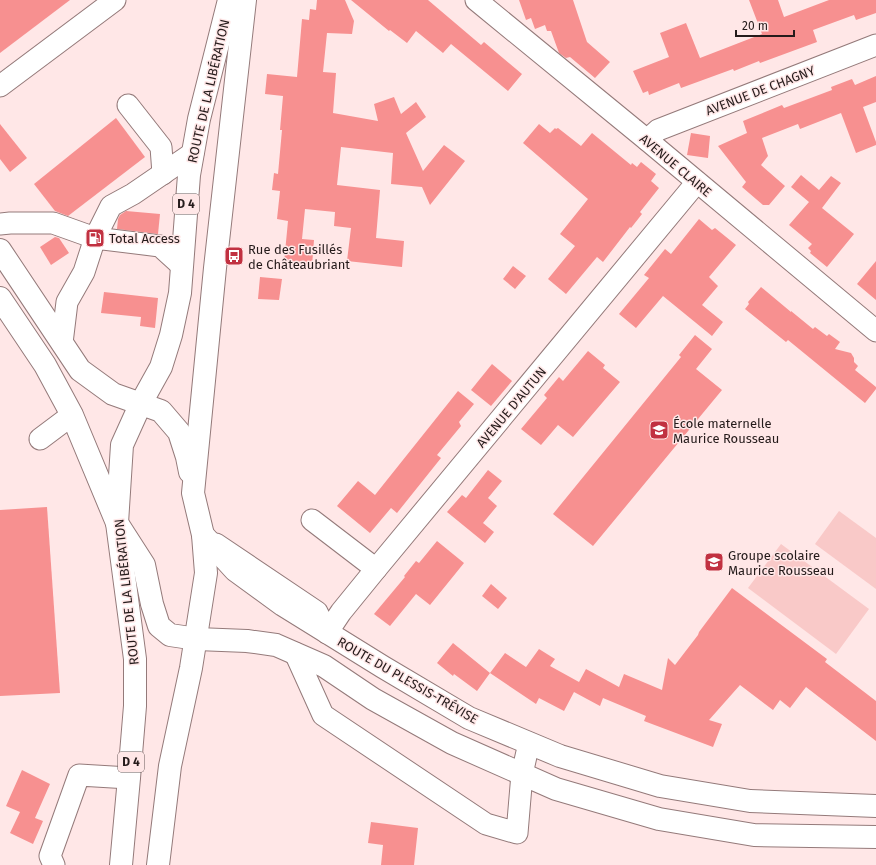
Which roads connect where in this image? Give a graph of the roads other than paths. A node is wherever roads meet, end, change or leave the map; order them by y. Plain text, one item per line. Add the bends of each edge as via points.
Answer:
1 (115, 0) edge
2 (229, 0) edge
3 (245, 0) edge
4 (476, 0) edge
5 (876, 45) edge
6 (0, 86) edge
7 (128, 105) dead end
8 (647, 140) junction
9 (193, 153) junction
10 (163, 174) junction
11 (697, 182) junction
12 (0, 224) edge
13 (95, 238) junction
14 (0, 250) edge
15 (182, 266) junction
16 (0, 298) edge
17 (876, 331) edge
18 (62, 343) junction
19 (141, 403) junction
20 (72, 415) junction
21 (40, 439) dead end
22 (193, 492) junction
23 (312, 520) dead end
24 (117, 524) junction
25 (203, 535) junction
26 (376, 569) junction
27 (327, 633) junction
28 (197, 638) junction
29 (295, 653) junction
30 (528, 743) junction
31 (522, 774) junction
32 (130, 778) junction
33 (876, 806) edge
34 (876, 837) edge
35 (54, 865) edge
36 (121, 865) edge
37 (158, 865) edge

1 - 6 street
2 - 9 main road, ROUTE DE LA LIBÉRATION / D 4
3 - 22 main road, ROUTE DE LA LIBÉRATION
4 - 8 street, AVENUE CLAIRE
5 - 8 street, AVENUE DE CHAGNY via 658,130
7 - 10 street via 161,146
8 - 11 street, AVENUE CLAIRE
9 - 10 street
9 - 15 main road, ROUTE DE LA LIBÉRATION / D 4
10 - 13 street via 110,206
11 - 17 street, AVENUE CLAIRE
11 - 26 street, AVENUE D'AUTUN
12 - 13 street via 53,223
13 - 15 street via 160,246
13 - 18 street via 84,272 67,302
14 - 18 main road
15 - 19 main road, ROUTE DE LA LIBÉRATION / D 4 via 180,293 171,335 160,367
16 - 20 main road via 45,365
18 - 19 main road via 80,370 113,394
19 - 22 main road via 161,411 179,432 187,457
19 - 24 main road, ROUTE DE LA LIBÉRATION / D 4 via 122,445
20 - 21 street
20 - 24 main road
22 - 25 main road, ROUTE DE LA LIBÉRATION
23 - 26 street
24 - 28 main road via 144,565 159,626 170,635
24 - 32 main road, ROUTE DE LA LIBÉRATION / D 4 via 135,659
25 - 27 main road, ROUTE DU PLESSIS-TRÉVISE via 241,574
25 - 28 main road, ROUTE DE LA LIBÉRATION via 206,573
26 - 27 street, AVENUE D'AUTUN
27 - 30 main road, ROUTE DU PLESSIS-TRÉVISE via 469,718
28 - 29 main road via 276,645
28 - 37 main road, ROUTE DE LA LIBÉRATION via 170,766
29 - 31 main road via 324,666 373,699 452,743
29 - 31 street via 322,714 486,824 517,834
30 - 31 street
30 - 33 main road, ROUTE DU PLESSIS-TRÉVISE via 560,756 660,786 750,801
31 - 34 main road via 556,789 659,819 754,835
32 - 35 street via 79,775 50,856
32 - 36 main road, ROUTE DE LA LIBÉRATION / D 4

